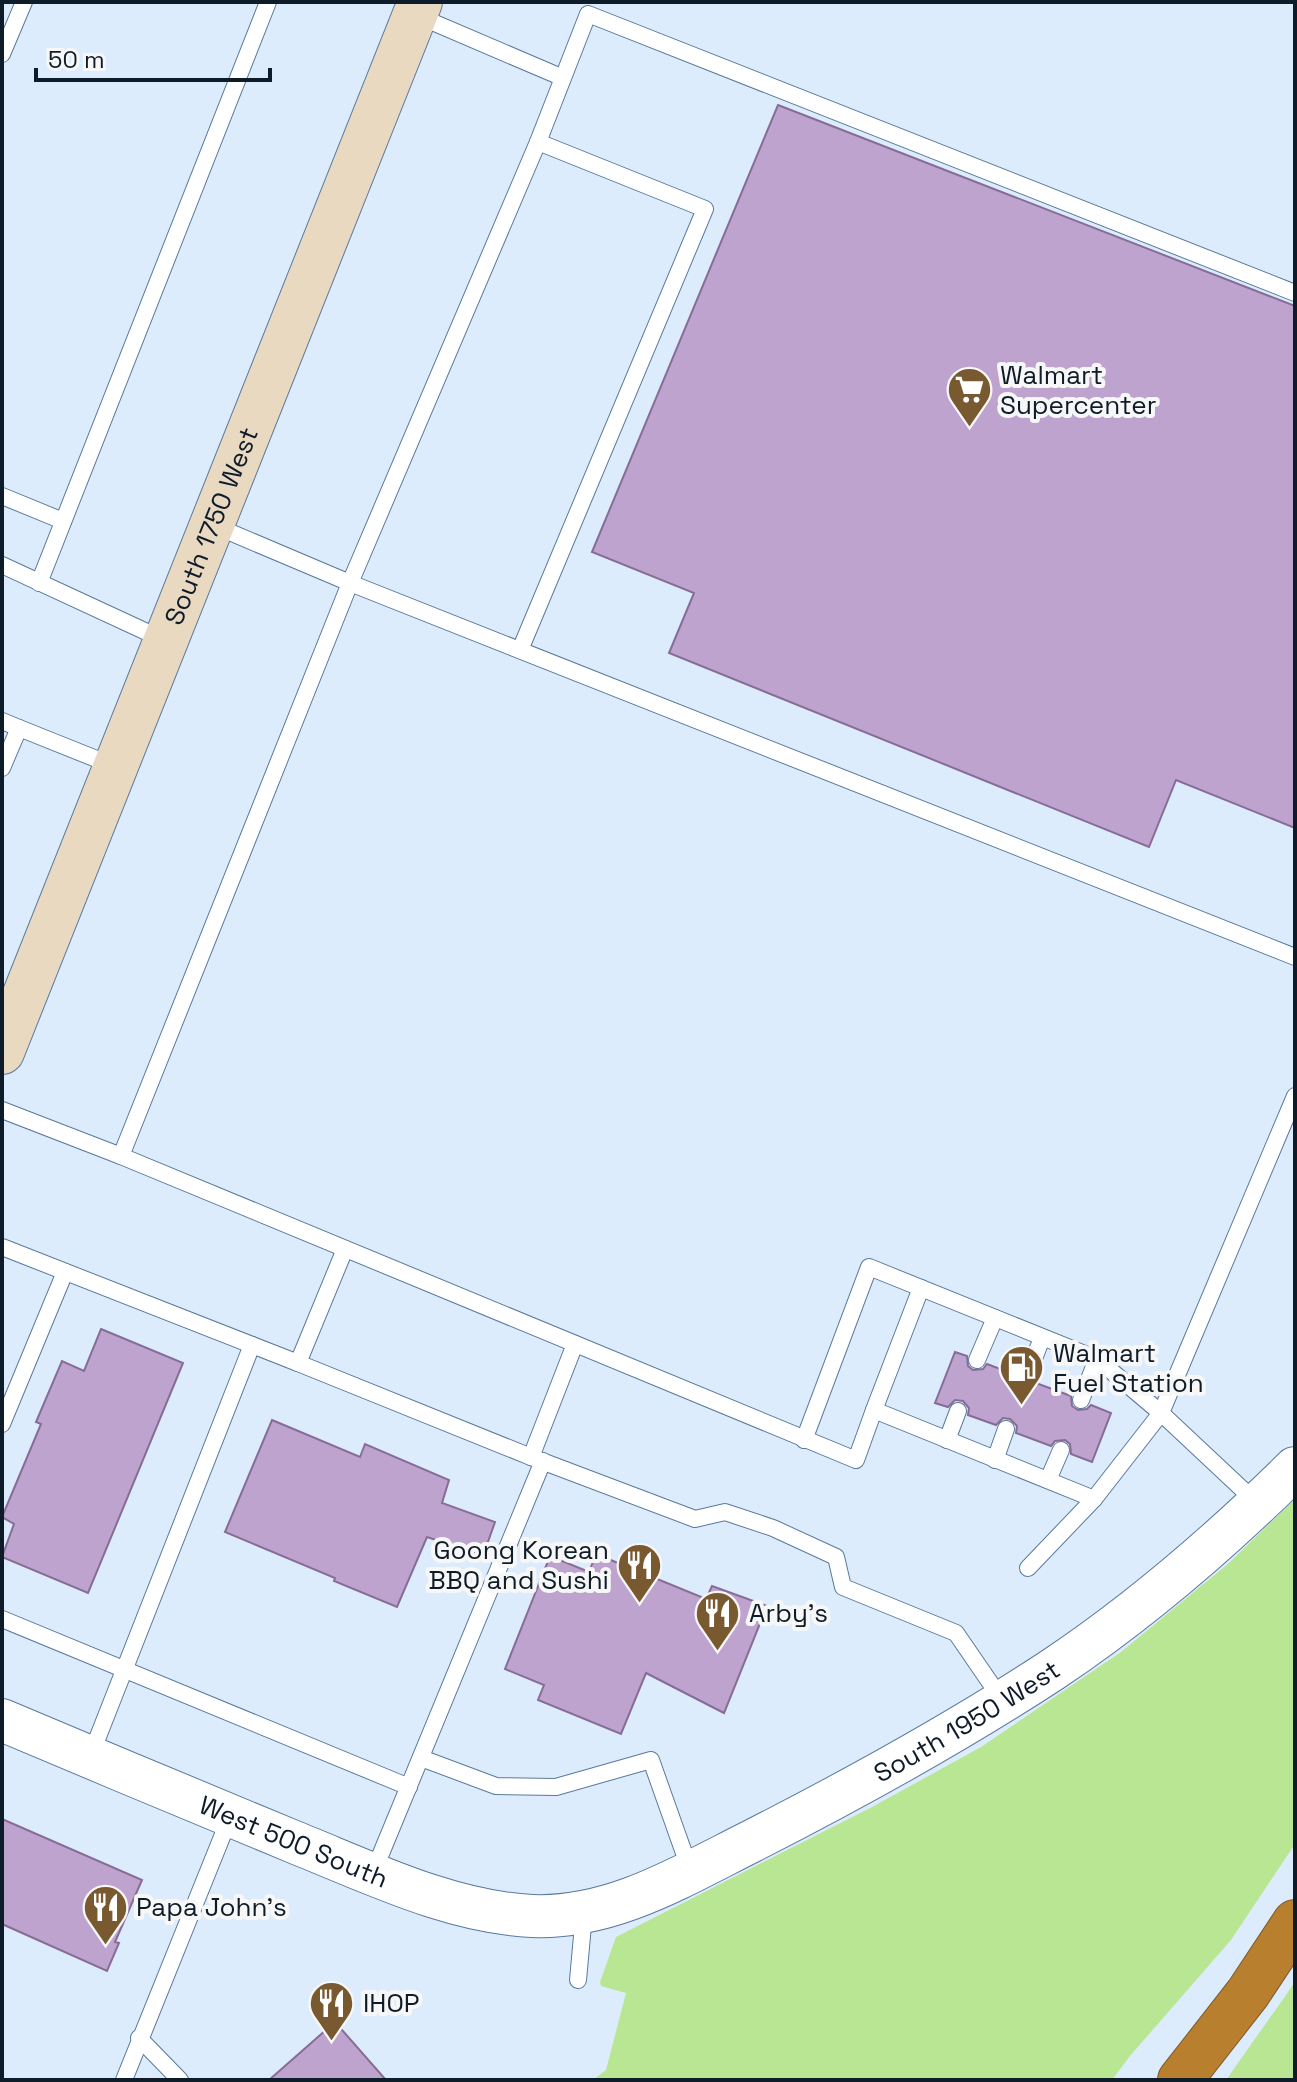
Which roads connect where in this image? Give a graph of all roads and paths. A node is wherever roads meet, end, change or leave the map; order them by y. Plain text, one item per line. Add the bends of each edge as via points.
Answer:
1 (24, 2) edge
2 (268, 2) edge
3 (418, 8) edge
4 (2, 54) edge
5 (561, 77) junction
6 (538, 142) junction
7 (1295, 293) edge
8 (2, 496) edge
9 (63, 521) junction
10 (212, 525) junction
11 (2, 565) edge
12 (39, 583) junction
13 (350, 583) junction
14 (166, 641) junction
15 (520, 650) junction
16 (2, 721) edge
17 (19, 728) junction
18 (115, 767) junction
19 (2, 768) edge
20 (1295, 957) edge
21 (2, 1052) edge
22 (1295, 1096) edge
23 (2, 1110) edge
24 (121, 1156) junction
25 (2, 1247) edge
26 (345, 1249) junction
27 (65, 1272) junction
28 (921, 1288) junction
29 (995, 1318) junction
30 (1042, 1338) junction
31 (575, 1344) junction
32 (252, 1345) junction
33 (1097, 1359) junction
34 (977, 1360) dead end
35 (298, 1363) junction
36 (1026, 1379) dead end
37 (1081, 1400) dead end
38 (874, 1410) junction
39 (958, 1411) dead end
40 (1161, 1413) junction
41 (2, 1424) edge
42 (1006, 1429) dead end
43 (804, 1440) junction
44 (947, 1440) junction
45 (1061, 1450) dead end
46 (537, 1459) junction
47 (995, 1460) junction
48 (1295, 1468) edge
49 (1048, 1480) junction
50 (1094, 1499) junction
51 (1258, 1504) junction
52 (1028, 1568) dead end
53 (2, 1619) edge
54 (124, 1670) junction
55 (1002, 1700) junction
56 (2, 1720) edge
57 (89, 1757) junction
58 (421, 1758) junction
59 (409, 1787) junction
60 (230, 1816) junction
61 (690, 1872) junction
62 (373, 1873) junction
63 (590, 1912) junction
64 (1295, 1922) edge
65 (578, 1980) dead end
66 (139, 2038) junction
67 (124, 2080) edge
68 (180, 2080) edge
69 (1180, 2080) edge

1 - 4 lane
2 - 9 lane
3 - 5 lane
3 - 10 main road, South 1750 West
5 - 6 lane
5 - 7 lane via 588,14
6 - 13 lane
6 - 15 lane via 705,209
8 - 9 lane
9 - 12 lane
10 - 13 lane
10 - 14 main road, South 1750 West
11 - 12 lane
12 - 14 lane
13 - 15 lane
13 - 24 lane
14 - 18 main road, South 1750 West
15 - 20 lane
16 - 17 lane
17 - 18 lane
17 - 19 lane
18 - 21 main road, South 1750 West
22 - 40 lane
23 - 24 lane
24 - 26 lane
25 - 27 lane
26 - 31 lane
26 - 35 lane
27 - 32 lane
27 - 41 lane
28 - 29 lane
28 - 38 lane
28 - 43 lane via 869,1267
29 - 30 lane
29 - 34 lane
30 - 33 lane
30 - 36 lane
31 - 43 lane
31 - 46 lane
32 - 35 lane
32 - 54 lane
33 - 37 lane
33 - 40 lane
35 - 46 lane
38 - 43 lane via 856,1460
38 - 44 lane
39 - 44 lane
40 - 50 lane
40 - 51 lane
42 - 47 lane
44 - 47 lane
45 - 49 lane
46 - 55 lane via 695,1519 725,1512 836,1557 843,1587 956,1633
46 - 58 lane
47 - 49 lane
48 - 51 street, South 1950 West
49 - 50 lane
50 - 52 lane
51 - 55 street, South 1950 West via 1157,1592
53 - 54 lane
54 - 57 lane
54 - 59 lane
55 - 61 street, South 1950 West
56 - 57 street, West 500 South
57 - 60 street, West 500 South
58 - 59 lane
58 - 61 lane via 496,1786 556,1787 651,1760
59 - 62 lane
60 - 62 street, West 500 South
60 - 66 lane
61 - 63 street, South 1950 West
62 - 63 street, West 500 South via 469,1909 534,1916
63 - 65 lane
64 - 69 highway
66 - 67 lane
66 - 68 lane

